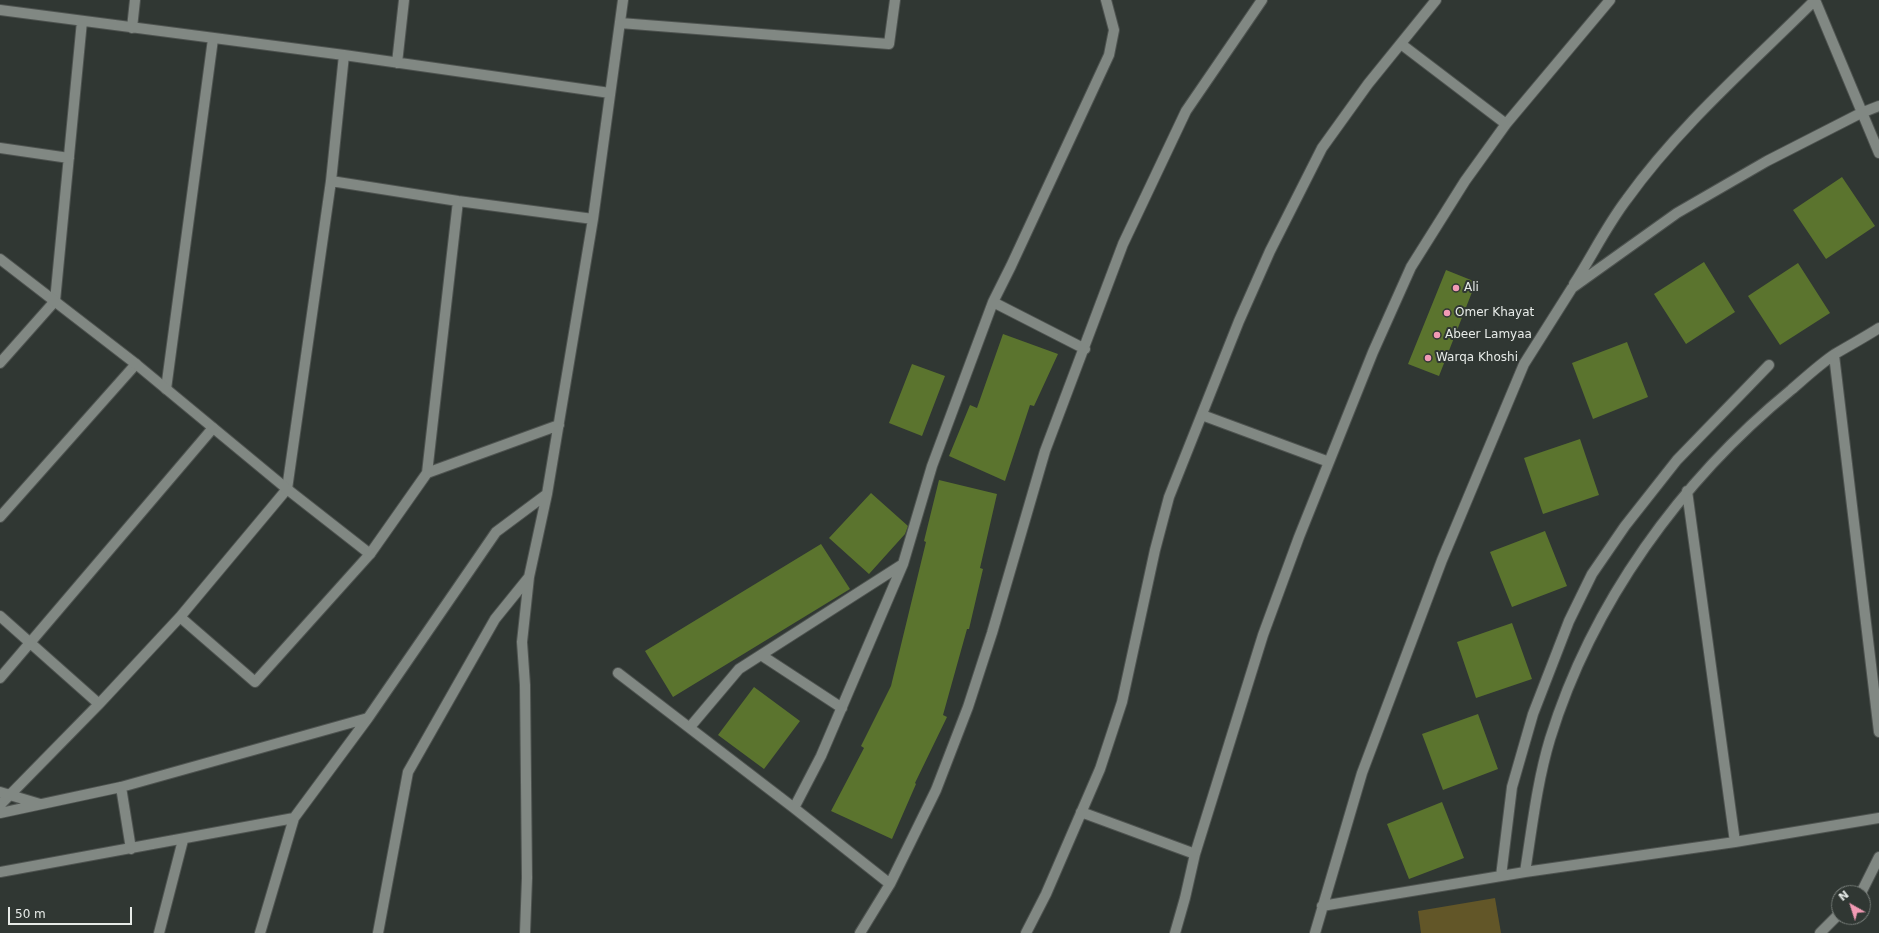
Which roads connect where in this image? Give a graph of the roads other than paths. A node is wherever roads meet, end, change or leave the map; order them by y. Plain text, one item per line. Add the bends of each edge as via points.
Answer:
1 (135, 0) edge
2 (404, 0) edge
3 (623, 0) edge
4 (895, 0) edge
5 (1106, 0) edge
6 (1262, 0) edge
7 (1436, 0) edge
8 (1610, 0) edge
9 (1815, 0) edge
10 (0, 10) edge
11 (82, 21) junction
12 (620, 23) junction
13 (132, 28) junction
14 (213, 38) junction
15 (1401, 44) junction
16 (344, 56) junction
17 (397, 63) junction
18 (610, 93) junction
19 (1879, 106) edge
20 (1861, 113) junction
21 (1506, 124) junction
22 (0, 148) edge
23 (1879, 153) edge
24 (69, 158) junction
25 (331, 181) junction
26 (458, 202) junction
27 (593, 219) junction
28 (0, 259) edge
29 (1572, 288) junction
30 (55, 301) junction
31 (993, 302) junction
32 (1879, 328) edge
33 (1085, 349) junction
34 (1834, 355) junction
35 (0, 363) edge
36 (136, 364) junction
37 (1769, 365) dead end
38 (166, 389) junction
39 (1202, 415) junction
40 (559, 425) junction
41 (213, 428) junction
42 (1329, 462) junction
43 (427, 473) junction
44 (287, 489) junction
45 (1687, 491) junction
46 (546, 494) junction
47 (0, 517) edge
48 (370, 554) junction
49 (903, 564) junction
50 (529, 577) junction
51 (0, 616) edge
52 (180, 617) junction
53 (30, 642) junction
54 (761, 655) junction
55 (618, 673) dead end
56 (0, 678) edge
57 (99, 704) junction
58 (842, 708) junction
59 (368, 718) junction
60 (690, 727) junction
61 (1879, 732) edge
62 (121, 788) junction
63 (5, 794) edge
64 (0, 805) edge
65 (44, 805) junction
66 (794, 808) junction
67 (1081, 812) junction
68 (0, 813) edge
69 (294, 818) junction
70 (1879, 821) edge
71 (183, 840) junction
72 (1735, 842) junction
73 (131, 849) junction
74 (1195, 854) junction
75 (1879, 857) edge
76 (0, 872) edge
77 (1524, 872) junction
78 (1501, 876) junction
79 (890, 884) junction
80 (1864, 885) edge
81 (1322, 906) junction
82 (1831, 922) edge
83 (524, 932) edge
84 (159, 933) edge
85 (260, 933) edge
86 (378, 933) edge
87 (860, 933) edge
88 (1026, 933) edge
89 (1175, 933) edge
90 (1315, 933) edge
91 (1820, 933) edge

1 - 13 street
2 - 17 street
3 - 12 street
4 - 12 street via 889,44
5 - 31 street via 1114,30 1108,55
6 - 33 street via 1186,110 1123,244
7 - 15 street
8 - 21 street
9 - 20 street
9 - 29 street via 1672,144 1626,199
10 - 11 street
11 - 13 street
11 - 24 street
12 - 18 street
13 - 14 street
14 - 16 street
14 - 38 street
15 - 21 street
15 - 39 street via 1368,84 1322,148 1239,320
16 - 17 street
16 - 25 street
17 - 18 street
18 - 27 street
19 - 20 street
20 - 23 street
20 - 29 street via 1767,161 1677,213
21 - 42 street via 1465,181 1411,267 1373,352
22 - 24 street
24 - 30 street
25 - 26 street
25 - 44 street
26 - 27 street
26 - 43 street
27 - 40 street
28 - 30 street
29 - 81 street via 1524,364 1442,560 1362,773
30 - 35 street
30 - 36 street
31 - 33 street
31 - 49 street via 932,466
32 - 34 street
33 - 79 street via 1045,451 968,707 936,790
34 - 45 street via 1758,417
34 - 61 street
36 - 38 street
36 - 47 street
37 - 78 street via 1677,460 1625,526 1592,574 1568,621 1532,714 1512,787
38 - 41 street
39 - 42 street
39 - 67 street via 1169,497 1122,702 1100,769
40 - 43 street
40 - 46 street
41 - 44 street
41 - 53 street
42 - 74 street via 1263,635
43 - 48 street
44 - 48 street
44 - 52 street
45 - 72 street
45 - 77 street via 1622,581 1583,655 1550,740
46 - 50 street
46 - 59 street via 496,532
48 - 52 street via 255,682
49 - 54 street
49 - 58 street
50 - 83 street via 522,642 525,686 527,878
50 - 86 street via 495,619 408,772
51 - 53 street
52 - 57 street
53 - 56 street
53 - 57 street
54 - 58 street
54 - 60 street via 739,669
55 - 60 street
57 - 63 street
58 - 66 street via 822,756
59 - 62 street
59 - 69 street
60 - 66 street
62 - 65 street
62 - 73 street
63 - 64 street
63 - 65 street
65 - 68 street
66 - 79 street
67 - 74 street
67 - 88 street via 1046,894
69 - 71 street
69 - 85 street
70 - 72 street
71 - 73 street
71 - 84 street
72 - 77 street
73 - 76 street
74 - 89 street
75 - 80 street
77 - 78 street
78 - 81 street
79 - 87 street
81 - 90 street
82 - 91 street

